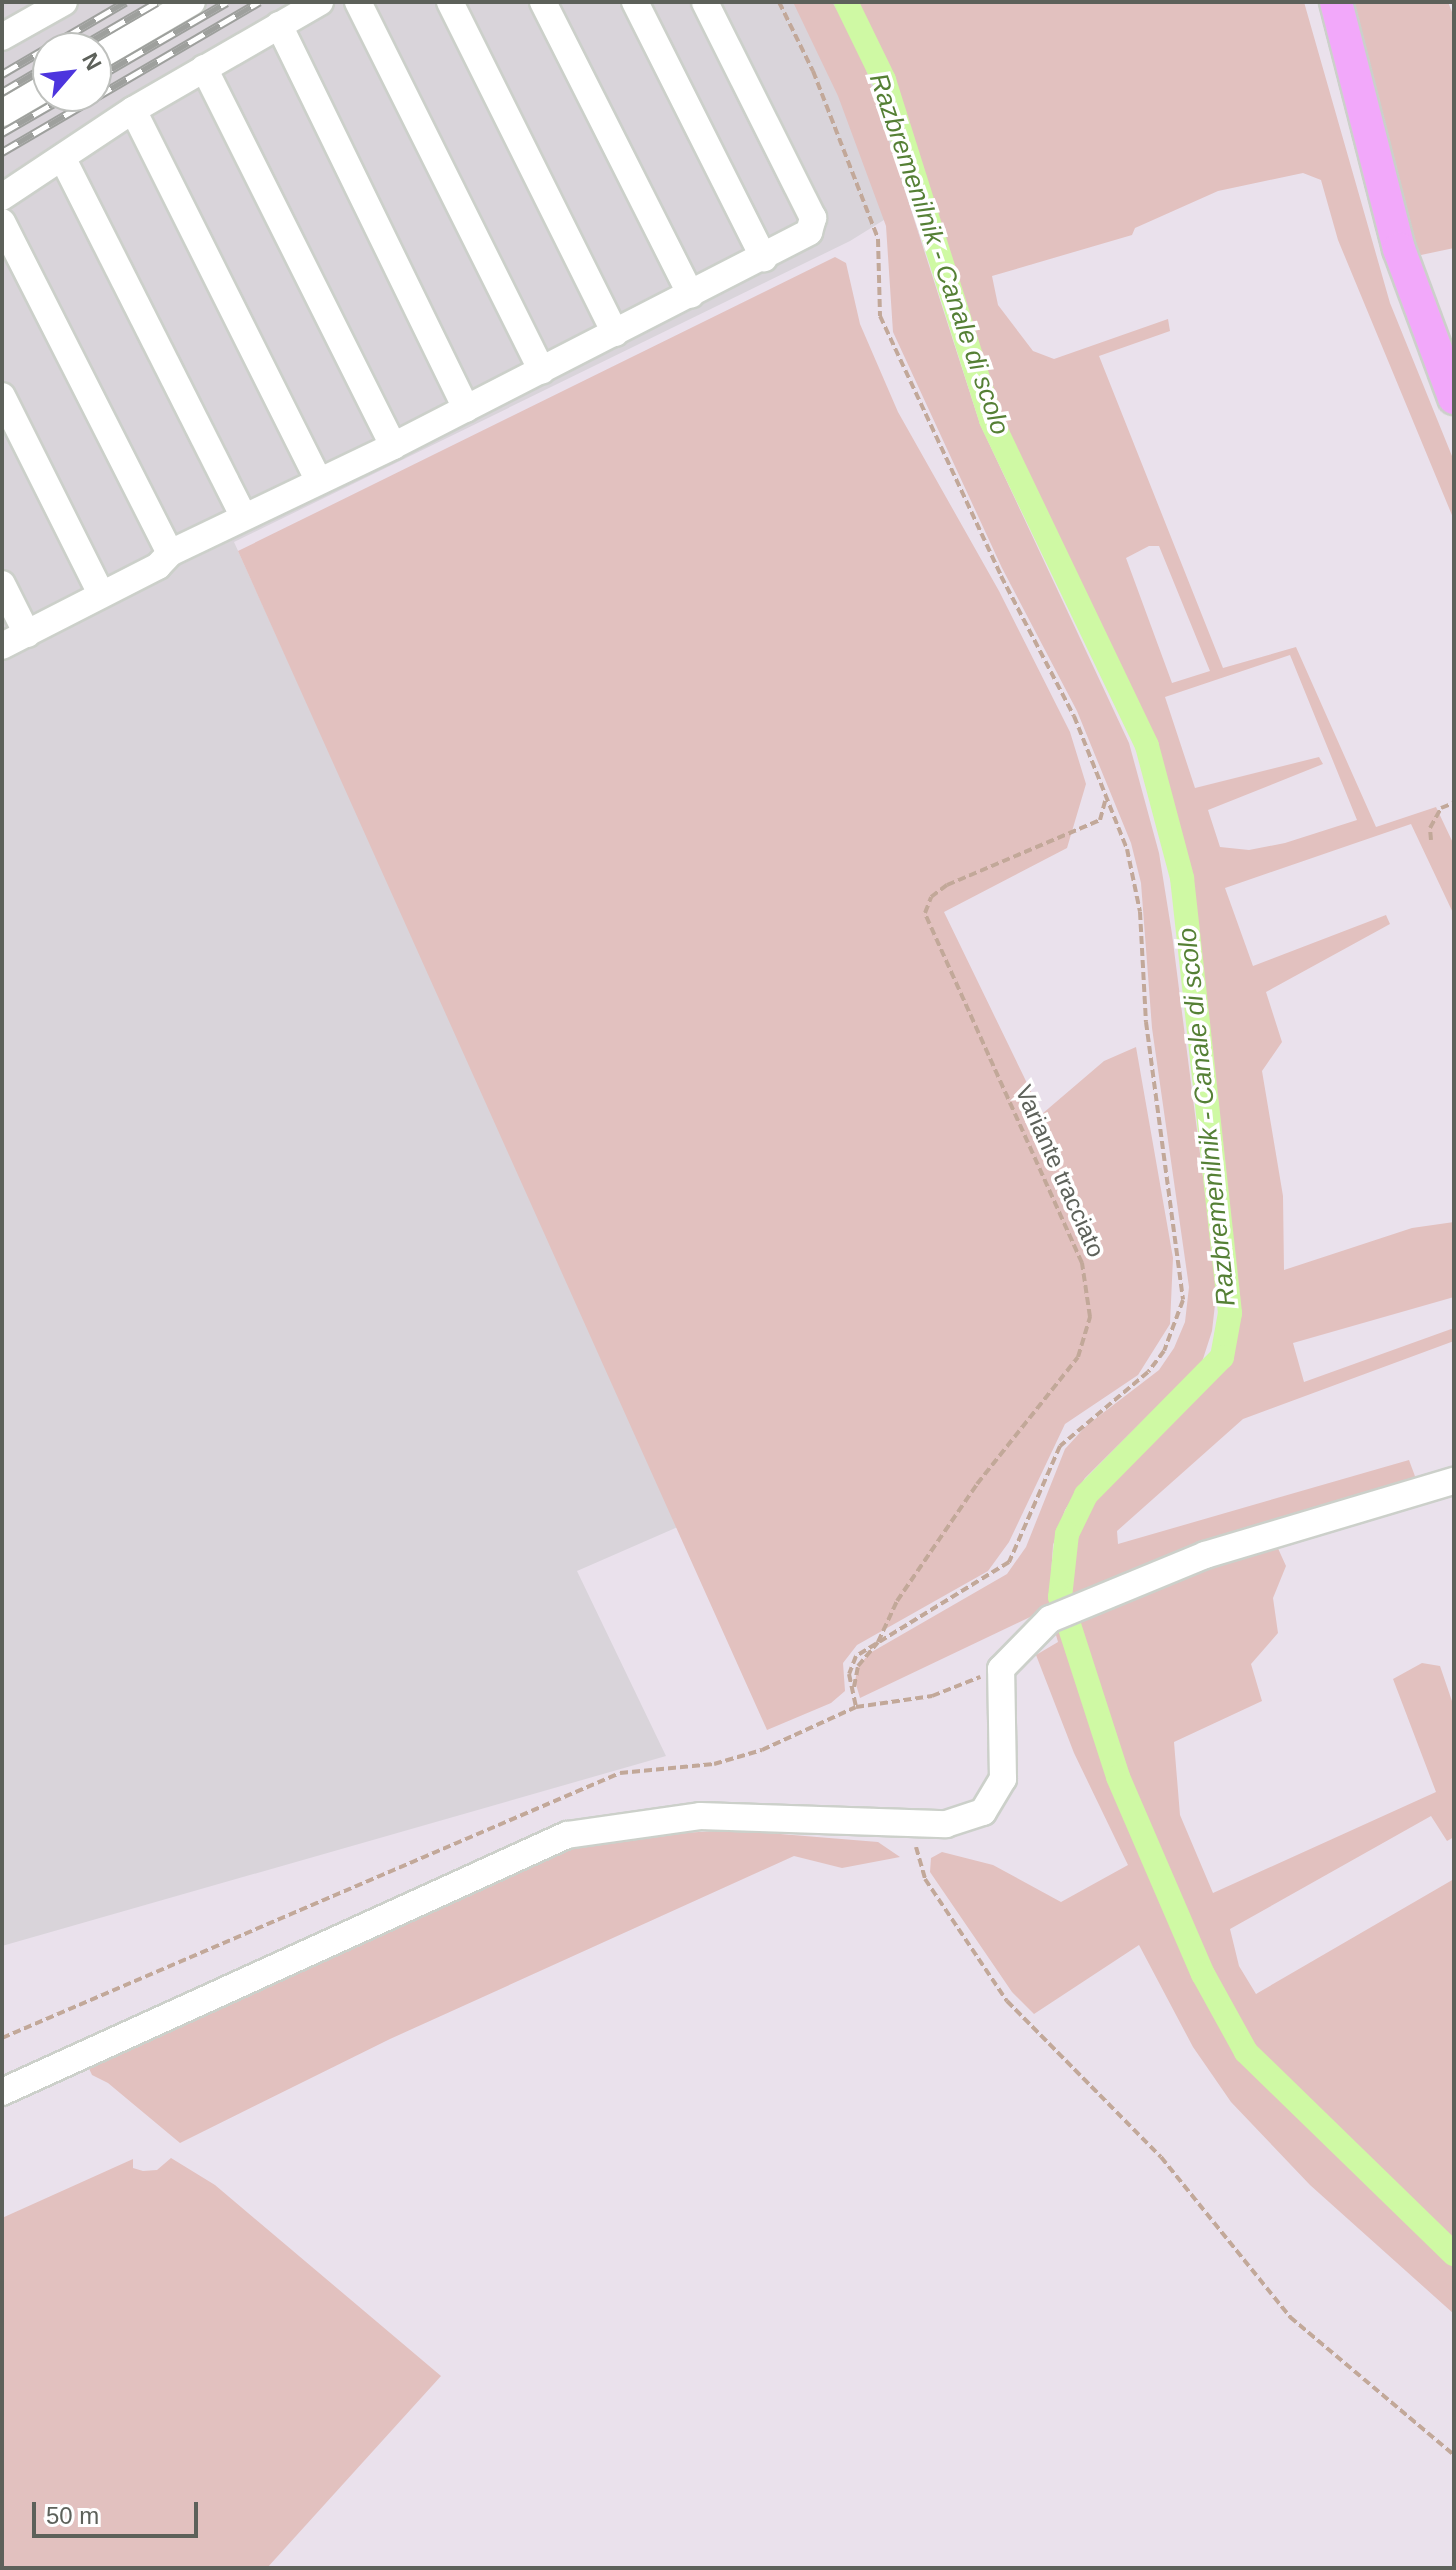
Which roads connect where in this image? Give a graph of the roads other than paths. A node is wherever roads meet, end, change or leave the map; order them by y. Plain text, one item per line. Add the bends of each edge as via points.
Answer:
1 (64, 2) edge
2 (192, 2) edge
3 (320, 2) edge
4 (358, 2) edge
5 (450, 2) edge
6 (543, 2) edge
7 (635, 2) edge
8 (705, 2) edge
9 (1336, 2) edge
10 (279, 25) junction
11 (3, 35) edge
12 (112, 49) edge
13 (204, 68) junction
14 (32, 95) edge
15 (133, 110) junction
16 (2, 113) edge
17 (63, 159) junction
18 (2, 197) edge
19 (2, 222) edge
20 (764, 258) junction
21 (691, 295) junction
22 (615, 333) junction
23 (542, 371) junction
24 (2, 396) edge
25 (1454, 398) edge
26 (466, 409) junction
27 (393, 446) junction
28 (318, 479) junction
29 (243, 516) junction
30 (170, 553) junction
31 (2, 584) edge
32 (101, 594) junction
33 (27, 634) junction
34 (2, 646) edge
35 (1454, 1481) edge
36 (2, 2092) edge

1 - 11 street
2 - 12 street
3 - 10 street
4 - 23 street
5 - 22 street
6 - 21 street
7 - 20 street
8 - 20 street via 813,218 809,232
9 - 25 main road via 1399,249
10 - 13 street
10 - 26 street
13 - 15 street
13 - 27 street
14 - 16 street
15 - 17 street
15 - 28 street
17 - 18 street
17 - 29 street
19 - 30 street
20 - 21 street
21 - 22 street
22 - 23 street
23 - 26 street
24 - 32 street
26 - 27 street
27 - 28 street
28 - 29 street
29 - 30 street
30 - 32 street via 158,566
31 - 33 street
32 - 33 street
33 - 34 street
35 - 36 street via 1205,1555 1050,1619 1001,1669 1003,1779 983,1812 946,1824 700,1816 567,1835

